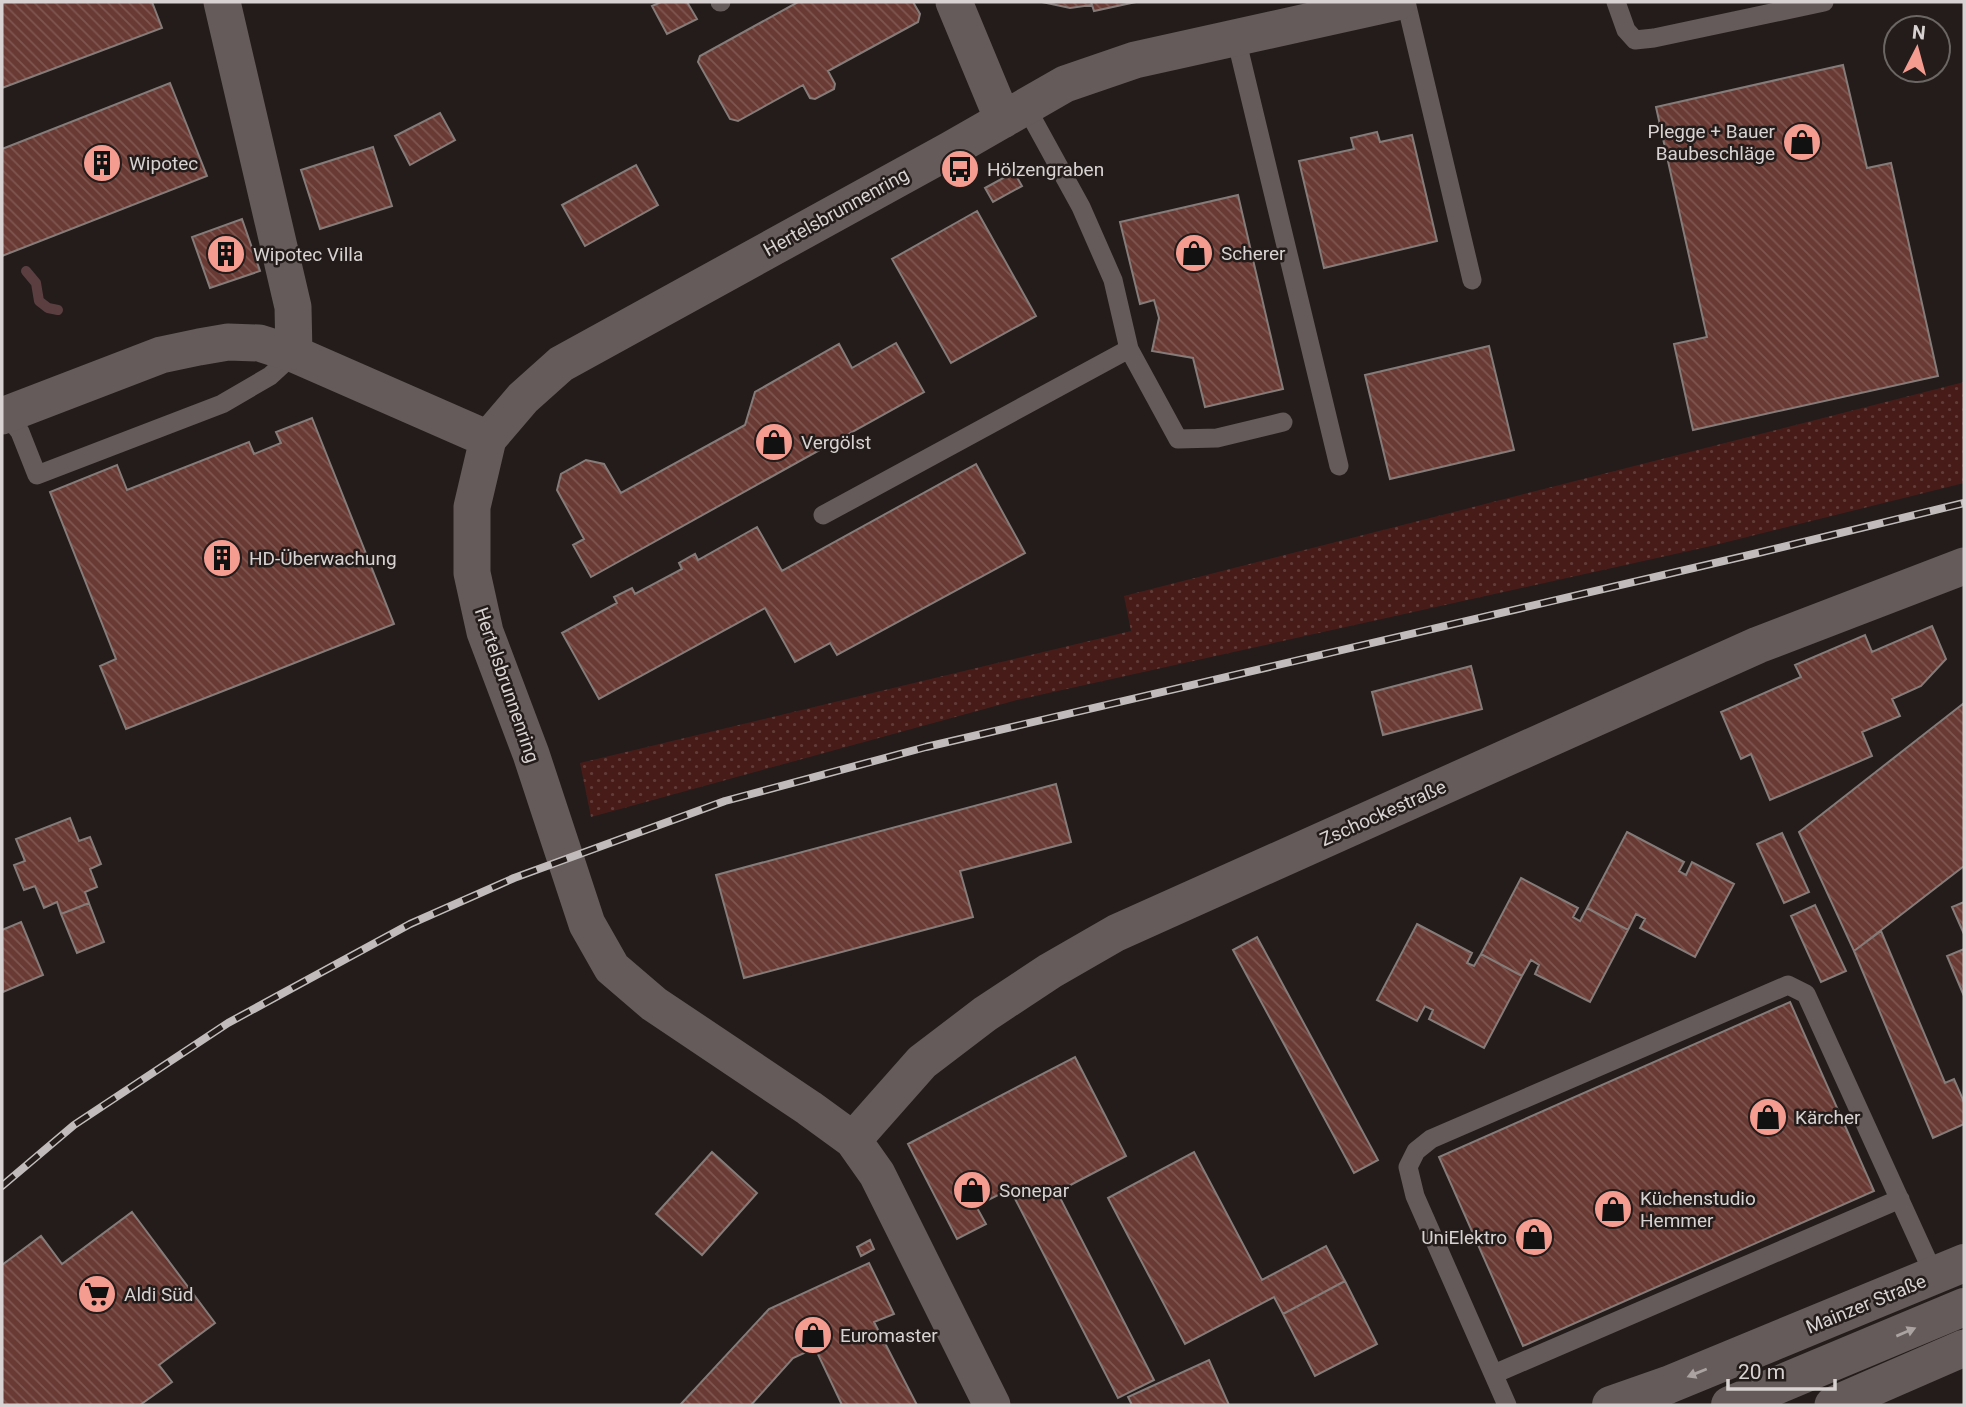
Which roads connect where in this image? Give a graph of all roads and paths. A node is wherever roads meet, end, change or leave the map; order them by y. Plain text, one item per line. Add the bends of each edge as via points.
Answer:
1 (222, 2) edge
2 (954, 2) edge
3 (1397, 2) edge
4 (1406, 2) edge
5 (1616, 2) edge
6 (1824, 2) edge
7 (1236, 38) junction
8 (1015, 113) junction
9 (1472, 280) dead end
10 (1129, 349) junction
11 (294, 354) junction
12 (4, 416) edge
13 (1283, 422) dead end
14 (488, 439) junction
15 (1339, 466) dead end
16 (823, 515) dead end
17 (1964, 566) edge
18 (853, 1140) junction
19 (1900, 1199) junction
20 (1950, 1270) edge
21 (1964, 1307) edge
22 (1964, 1348) edge
23 (1494, 1374) junction
24 (992, 1405) edge
25 (1507, 1405) edge
26 (1611, 1405) edge
27 (1730, 1405) edge
28 (1833, 1405) edge

1 - 11 street via 293,307
2 - 8 street
3 - 7 street, Hertelsbrunnenring
4 - 9 lane
5 - 6 lane via 1626,30 1635,40
7 - 8 street, Hertelsbrunnenring via 1136,60 1065,84
7 - 15 lane
8 - 10 lane via 1081,207 1113,280
8 - 14 street, Hertelsbrunnenring via 561,364 523,398
10 - 13 lane via 1178,439 1217,438
10 - 16 lane
11 - 12 street via 259,343 200,346 161,355
11 - 12 lane via 270,376 222,404 37,475 20,432
11 - 14 street
14 - 18 street, Hertelsbrunnenring via 472,507 472,573 485,632 587,924 612,968 654,1004
17 - 18 street, Zschockestraße via 1758,645 1116,933 985,1014 922,1062
18 - 24 street, Hertelsbrunnenring via 877,1174
19 - 20 lane
19 - 23 lane
19 - 23 lane via 1806,994 1788,985 1456,1128 1416,1151 1408,1167 1415,1196
20 -> 26 main road, Mainzer Straße
27 -> 21 main road
22 - 28 street
23 - 25 lane

